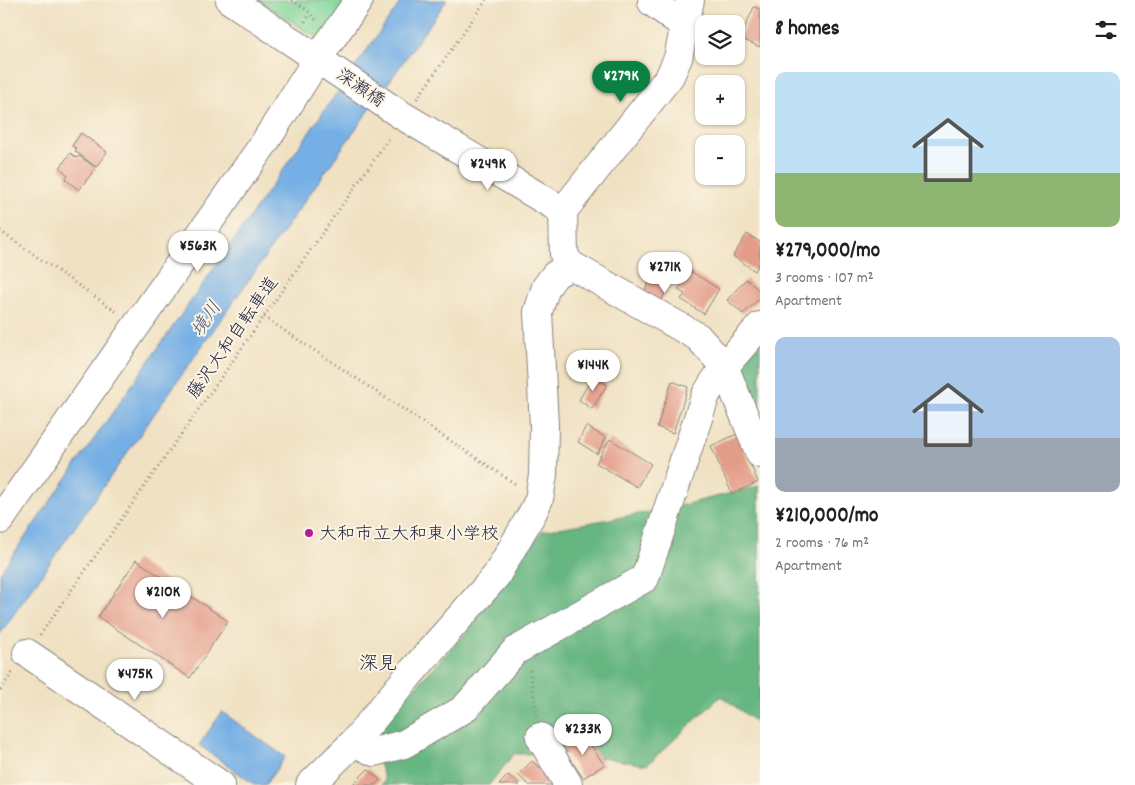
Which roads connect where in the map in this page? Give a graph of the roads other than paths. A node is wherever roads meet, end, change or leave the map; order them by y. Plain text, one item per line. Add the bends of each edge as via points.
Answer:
1 (230, 0) edge
2 (359, 0) edge
3 (652, 2) dead end
4 (688, 13) edge
5 (325, 52) junction
6 (563, 211) junction
7 (571, 265) junction
8 (760, 326) edge
9 (724, 366) junction
10 (758, 443) edge
11 (0, 520) edge
12 (27, 653) road end
13 (540, 737) road end
14 (354, 742) junction
15 (220, 785) edge
16 (310, 785) edge
17 (566, 785) edge

1 - 5 street, 深瀬橋
2 - 5 street
3 - 4 street
4 - 6 street via 678,58 670,76
5 - 6 street, 深瀬橋 via 402,114
5 - 11 street
6 - 7 street via 564,255
7 - 9 street via 698,338
7 - 14 street via 555,275 546,287 538,312 544,426 543,475 531,494 496,576
8 - 9 street
9 - 10 street
9 - 14 street via 704,397 645,578 515,651 464,709 404,744 374,752
12 - 15 street
13 - 17 street
14 - 16 street

